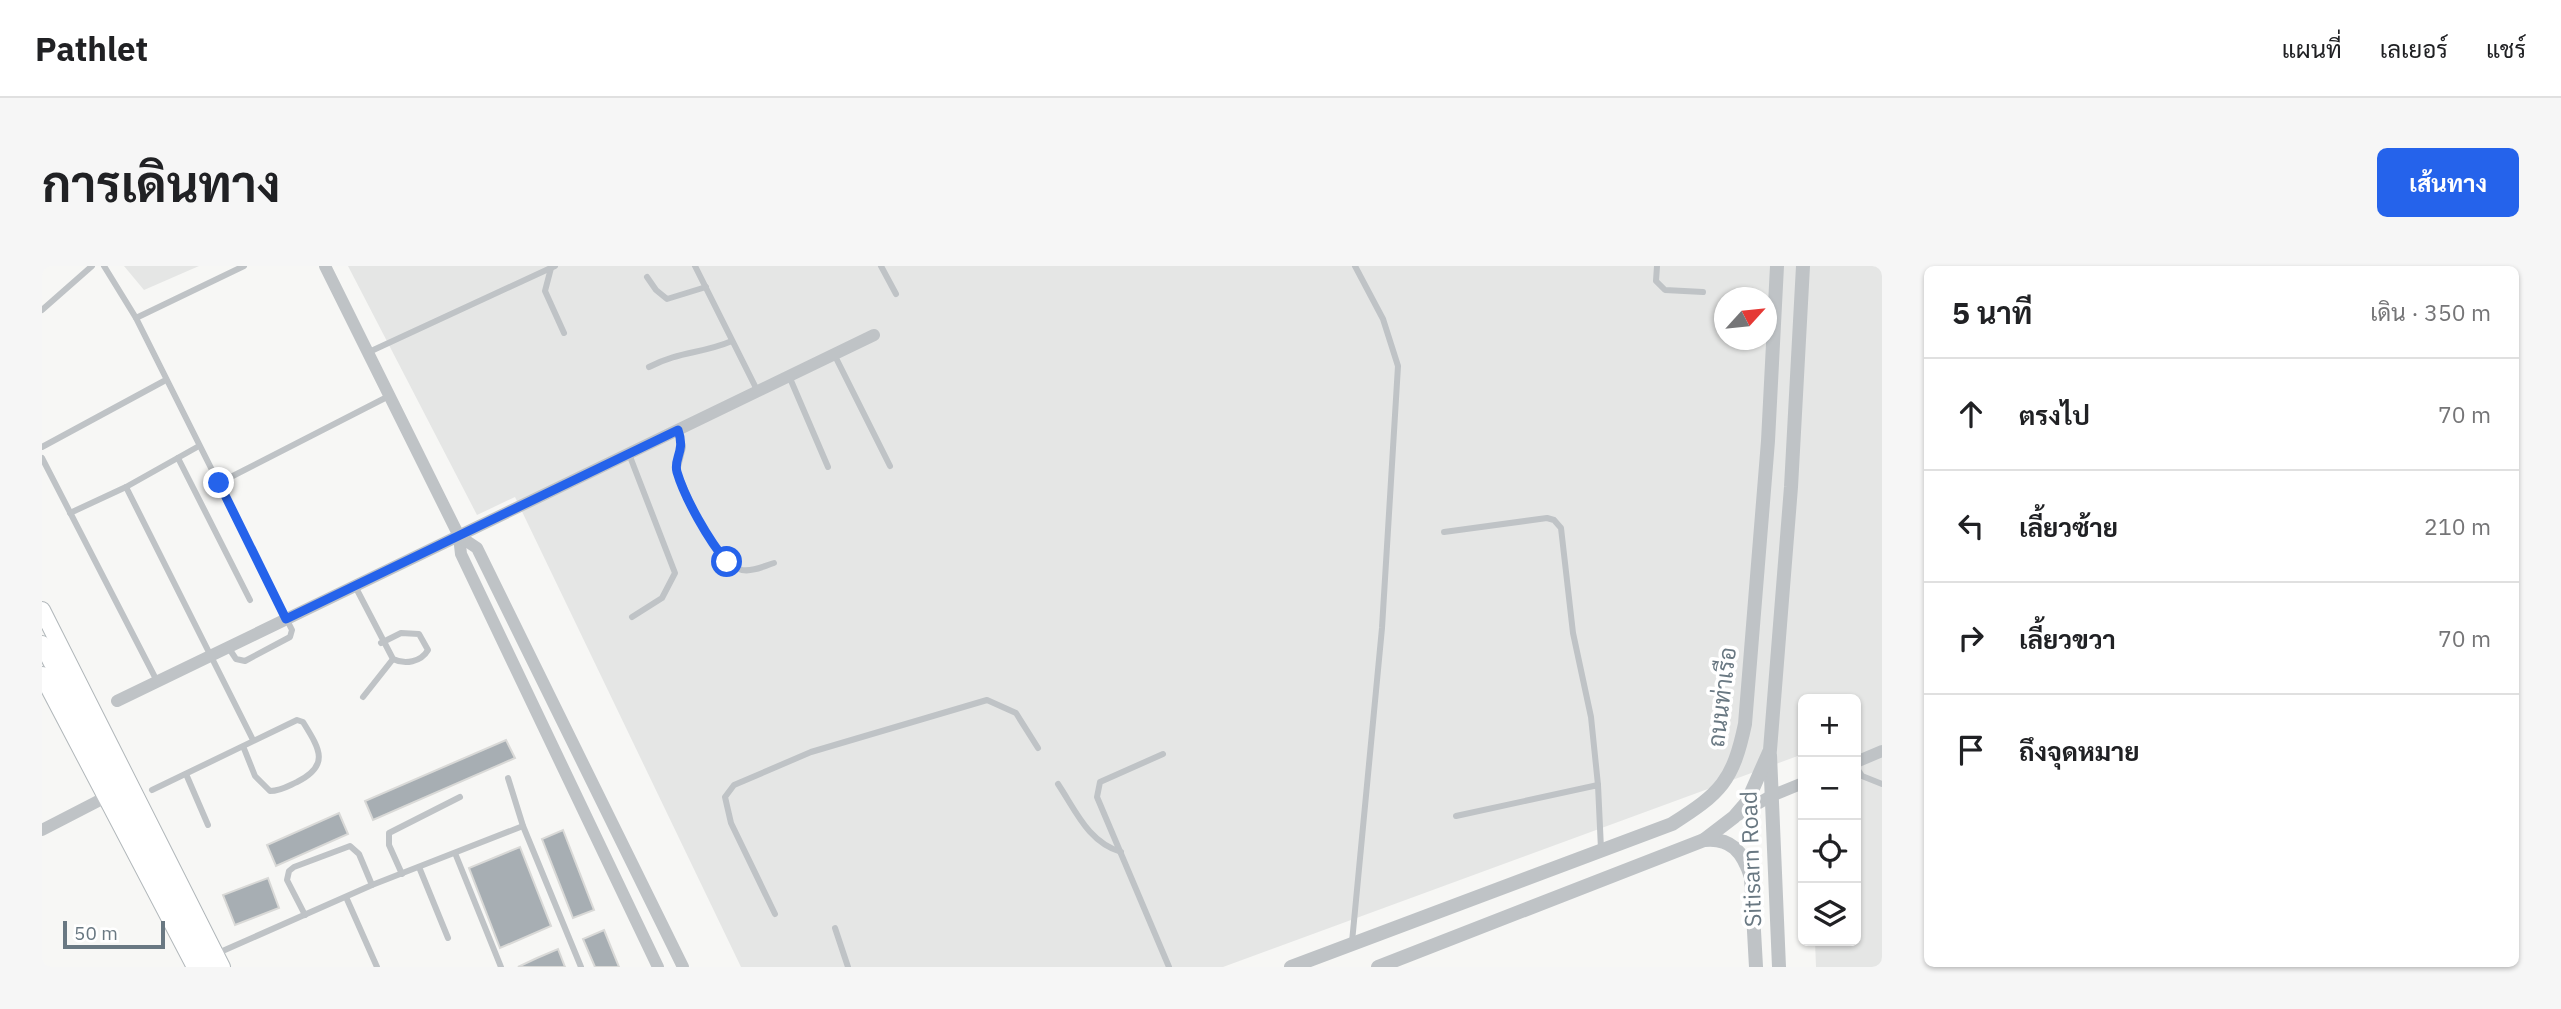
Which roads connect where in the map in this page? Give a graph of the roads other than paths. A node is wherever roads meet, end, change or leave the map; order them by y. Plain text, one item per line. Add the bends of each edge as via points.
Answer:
1 (92, 266) edge
2 (104, 266) edge
3 (244, 266) edge
4 (325, 266) edge
5 (695, 266) edge
6 (881, 266) edge
7 (1355, 266) edge
8 (1657, 266) edge
9 (1777, 266) edge
10 (1803, 266) edge
11 (553, 267) edge
12 (647, 277) dead end
13 (706, 287) junction
14 (1703, 292) dead end
15 (896, 294) dead end
16 (42, 310) edge
17 (136, 318) junction
18 (564, 334) dead end
19 (874, 335) dead end
20 (732, 341) junction
21 (369, 352) junction
22 (834, 354) junction
23 (649, 367) dead end
24 (789, 376) junction
25 (164, 381) junction
26 (758, 391) junction
27 (390, 396) junction
28 (678, 430) junction
29 (199, 446) junction
30 (42, 447) edge
31 (629, 454) junction
32 (42, 458) edge
33 (178, 458) junction
34 (890, 466) dead end
35 (828, 467) dead end
36 (219, 483) junction
37 (126, 487) junction
38 (70, 513) junction
39 (1444, 531) dead end
40 (459, 536) junction
41 (774, 563) dead end
42 (355, 586) junction
43 (250, 600) dead end
44 (42, 610) edge
45 (632, 617) dead end
46 (286, 619) junction
47 (381, 643) junction
48 (42, 644) edge
49 (228, 647) junction
50 (210, 655) junction
51 (393, 659) junction
52 (42, 675) edge
53 (157, 681) junction
54 (363, 697) dead end
55 (117, 701) dead end
56 (253, 740) junction
57 (243, 746) junction
58 (1038, 748) dead end
59 (1770, 750) junction
60 (1882, 751) edge
61 (1163, 754) dead end
62 (1861, 762) edge
63 (186, 774) junction
64 (1861, 776) edge
65 (508, 778) dead end
66 (1058, 784) dead end
67 (1882, 784) edge
68 (1598, 785) junction
69 (1798, 785) edge
70 (152, 790) dead end
71 (1771, 796) junction
72 (460, 797) dead end
73 (104, 798) junction
74 (1456, 816) dead end
75 (1734, 817) junction
76 (208, 825) dead end
77 (523, 825) junction
78 (42, 830) edge
79 (1704, 840) junction
80 (1601, 849) junction
81 (1122, 852) junction
82 (455, 853) junction
83 (419, 867) junction
84 (402, 874) junction
85 (372, 886) junction
86 (346, 897) junction
87 (775, 914) dead end
88 (305, 915) junction
89 (835, 928) dead end
90 (448, 938) dead end
91 (1352, 944) junction
92 (1414, 960) edge
93 (217, 962) edge
94 (195, 967) edge
95 (377, 967) edge
96 (502, 967) edge
97 (581, 967) edge
98 (658, 967) edge
99 (683, 967) edge
100 (848, 967) edge
101 (1169, 967) edge
102 (1291, 967) edge
103 (1378, 967) edge
104 (1756, 967) edge
105 (1779, 967) edge

1 - 16 lane
2 - 17 lane
3 - 17 lane
4 - 21 street
5 - 13 lane
6 - 15 lane
7 - 91 lane via 1383,319 1398,366 1382,628
8 - 14 lane via 1656,281 1665,290
9 - 80 street, ถนนท่าเรือ via 1764,495 1745,724 1737,761 1709,800 1672,824
10 - 59 street
11 - 18 lane via 545,291
11 - 21 lane
12 - 13 lane via 667,299
13 - 20 lane
17 - 25 lane
19 - 22 street
20 - 23 lane via 706,351 672,355
20 - 26 lane
21 - 27 street
22 - 24 street
22 - 34 lane
24 - 26 street
24 - 35 lane
25 - 29 lane
25 - 30 lane
26 - 28 street
27 - 36 lane
27 - 40 street
28 - 31 street
28 - 41 lane via 682,447 677,471 719,552 740,569
29 - 33 lane
29 - 36 lane
31 - 40 street
31 - 45 lane via 675,573 662,598
32 - 38 lane
33 - 37 lane
33 - 43 lane
36 - 46 lane
37 - 38 lane
37 - 50 lane
38 - 53 lane
39 - 68 lane via 1547,518 1561,528
40 - 42 street
40 - 98 street via 461,554
40 - 99 street via 477,548
42 - 46 street
42 - 47 lane
44 - 93 main road
46 - 49 street
46 - 49 lane via 290,637 246,661 236,659
47 - 51 lane
47 - 51 lane via 410,631 424,638 425,655 406,663
48 - 93 main road
49 - 50 street
50 - 53 street
50 - 56 lane
51 - 54 lane
52 - 73 main road
53 - 55 street
56 - 57 lane
56 - 57 lane via 297,720 303,722 320,752 319,763 307,777 270,791 255,776
57 - 63 lane
58 - 87 lane via 1016,713 987,700 811,752 730,788 725,797 731,823
59 - 71 street, Sitisarn Road
59 - 75 street via 1747,802
60 - 62 street
61 - 81 lane via 1100,782 1097,797
63 - 70 lane
63 - 76 lane
64 - 67 lane
65 - 77 lane
66 - 81 lane via 1090,834
68 - 74 lane
68 - 80 lane
69 - 71 street
71 - 75 street
71 - 105 street, Sitisarn Road
72 - 84 lane via 389,833 389,845
73 - 78 street
73 - 94 main road
75 - 79 street
77 - 82 lane
77 - 97 lane
79 - 92 street
79 - 104 street, Sitisarn Road via 1723,840 1737,849 1746,863 1751,877
80 - 91 street, ถนนท่าเรือ
81 - 101 lane
82 - 83 lane
82 - 96 lane
83 - 84 lane
83 - 90 lane
84 - 85 lane
85 - 86 lane
85 - 88 lane via 359,854 350,846 294,867 287,880
86 - 88 lane
86 - 95 lane
88 - 93 lane
89 - 100 lane
91 - 102 street, ถนนท่าเรือ
92 - 103 street

